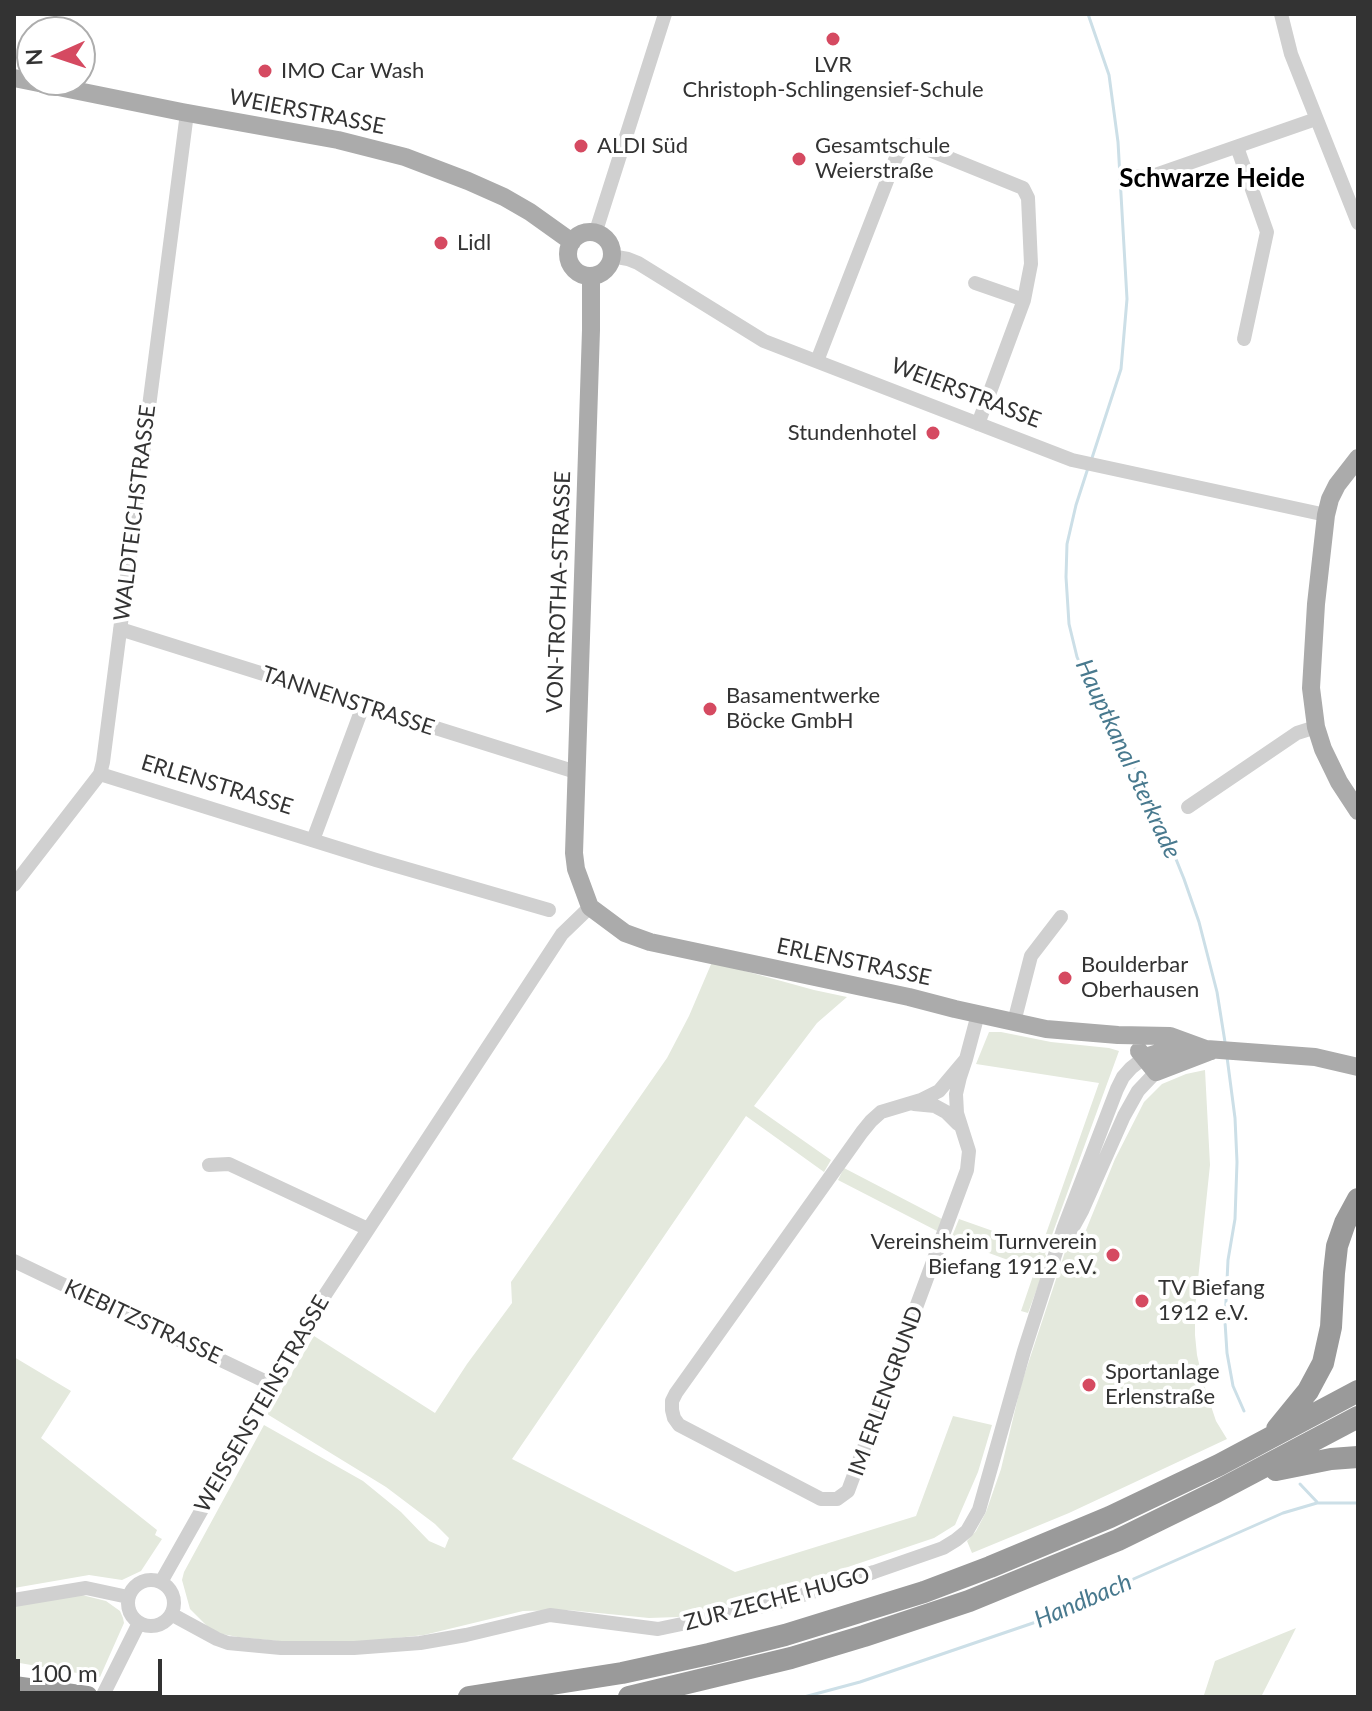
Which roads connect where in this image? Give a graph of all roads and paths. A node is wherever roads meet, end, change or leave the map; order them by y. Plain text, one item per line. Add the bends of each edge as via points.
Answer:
1 (665, 14) edge
2 (1281, 14) edge
3 (14, 78) edge
4 (187, 113) junction
5 (1316, 119) junction
6 (1237, 147) junction
7 (1139, 176) dead end
8 (1358, 223) edge
9 (595, 234) junction
10 (572, 242) junction
11 (611, 256) junction
12 (591, 276) junction
13 (975, 283) dead end
14 (1024, 300) junction
15 (1244, 339) dead end
16 (817, 361) junction
17 (978, 424) junction
18 (1358, 458) edge
19 (1326, 515) junction
20 (120, 629) junction
21 (363, 706) junction
22 (1316, 727) junction
23 (576, 772) junction
24 (100, 774) junction
25 (1188, 807) dead end
26 (1358, 811) edge
27 (313, 840) junction
28 (14, 885) edge
29 (590, 907) junction
30 (549, 910) dead end
31 (1061, 917) dead end
32 (978, 1014) junction
33 (1014, 1022) junction
34 (1118, 1035) junction
35 (1211, 1051) junction
36 (966, 1059) junction
37 (1150, 1064) junction
38 (1358, 1067) edge
39 (911, 1104) junction
40 (961, 1128) junction
41 (209, 1165) dead end
42 (1358, 1199) edge
43 (368, 1229) junction
44 (14, 1261) edge
45 (1051, 1270) junction
46 (273, 1385) junction
47 (1358, 1391) edge
48 (1358, 1417) edge
49 (1269, 1439) junction
50 (1358, 1457) edge
51 (1248, 1476) junction
52 (161, 1582) junction
53 (128, 1597) junction
54 (14, 1600) edge
55 (171, 1614) junction
56 (139, 1623) junction
57 (14, 1687) edge
58 (106, 1691) edge
59 (87, 1697) edge
60 (469, 1697) edge
61 (629, 1697) edge

1 - 9 street
2 - 5 street
3 - 4 main road, WEIERSTRASSE
4 - 10 main road, WEIERSTRASSE via 405,157 516,203
4 - 20 street, WALDTEICHSTRASSE
5 - 6 street
5 - 8 street
6 - 7 street
6 - 15 street via 1267,232
9 - 10 main road via 582,234
9 - 11 main road via 606,240
10 - 12 main road via 571,265
11 - 12 main road via 605,270
11 - 16 street, WEIERSTRASSE via 638,263 764,341
12 - 23 main road, VON-TROTHA-STRASSE
13 - 14 street
14 - 16 street via 1031,264 1027,193 908,145 897,155
14 - 17 street
16 - 17 street, WEIERSTRASSE
17 - 19 street, WEIERSTRASSE via 1072,460
18 - 19 main road via 1337,485
19 - 22 main road via 1311,665
20 - 21 street, TANNENSTRASSE
20 - 24 street, WALDTEICHSTRASSE
21 - 23 street, TANNENSTRASSE
21 - 27 street
22 - 25 street via 1297,733
22 - 26 main road via 1328,761
23 - 29 main road, VON-TROTHA-STRASSE via 574,860
24 - 27 street, ERLENSTRASSE
24 - 28 street, WALDTEICHSTRASSE
27 - 30 street, ERLENSTRASSE
29 - 32 main road, ERLENSTRASSE via 625,933 650,942
29 - 43 street, WEISSENSTEINSTRASSE via 562,934
31 - 33 street via 1031,956
32 - 33 main road, ERLENSTRASSE
32 - 36 street, IM ERLENGRUND
33 - 34 main road, ERLENSTRASSE
34 - 35 main road, ERLENSTRASSE via 1170,1036
34 - 37 main road
35 - 37 main road, ERLENSTRASSE via 1187,1061
35 - 38 main road, ERLENSTRASSE via 1315,1057
36 - 39 street, IM ERLENGRUND via 939,1091
36 - 40 street, IM ERLENGRUND via 956,1094
37 - 45 street, ZUR ZECHE HUGO
37 - 45 street, ZUR ZECHE HUGO via 1131,1068 1117,1089
39 - 40 street via 941,1109
39 - 40 street, IM ERLENGRUND via 871,1121 672,1401 679,1425 821,1499 837,1499 850,1487 967,1170 969,1151
41 - 43 street via 229,1164
42 - 49 highway via 1337,1246 1323,1363
43 - 46 street, WEISSENSTEINSTRASSE
44 - 46 street, KIEBITZSTRASSE
45 - 55 street, ZUR ZECHE HUGO via 979,1510 967,1531 930,1553 787,1600 658,1629 550,1615 420,1643 281,1648 228,1643
46 - 52 street, WEISSENSTEINSTRASSE
47 - 49 highway
48 - 51 highway
49 - 60 highway via 1110,1517 924,1592 709,1654
50 - 51 highway
51 - 61 highway via 1118,1540 969,1601 791,1658
52 - 53 street via 141,1582
52 - 55 street via 173,1600
53 - 54 street via 86,1588
53 - 56 street via 130,1612
55 - 56 street via 153,1625
56 - 58 street
57 - 59 highway

